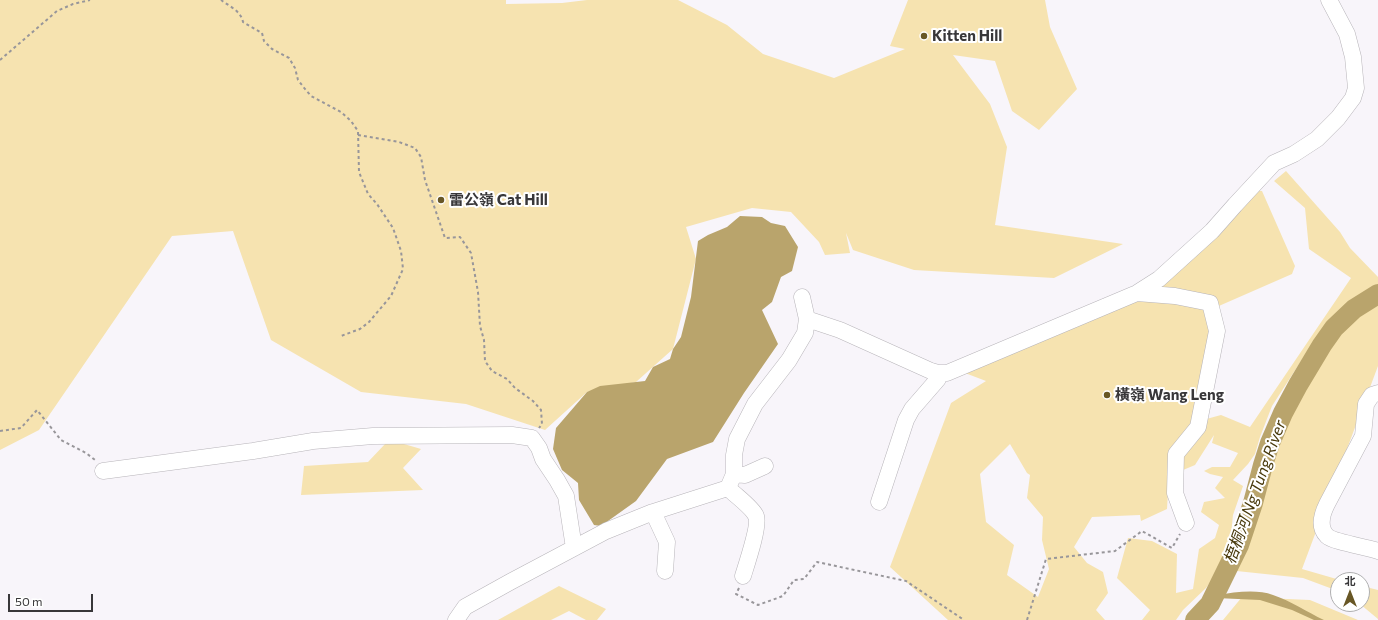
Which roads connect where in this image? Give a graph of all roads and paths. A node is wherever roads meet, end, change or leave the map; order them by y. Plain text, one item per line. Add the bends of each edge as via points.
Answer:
1 (90, 0) edge
2 (221, 0) edge
3 (1329, 0) edge
4 (0, 60) edge
5 (358, 135) junction
6 (1137, 293) junction
7 (802, 297) dead end
8 (807, 319) junction
9 (341, 336) dead end
10 (938, 373) junction
11 (1378, 393) edge
12 (0, 431) edge
13 (532, 438) junction
14 (765, 466) dead end
15 (103, 471) joint
16 (731, 481) junction
17 (879, 502) dead end
18 (653, 512) junction
19 (1186, 523) joint
20 (574, 548) junction
21 (1378, 551) edge
22 (665, 571) dead end
23 (743, 576) joint
24 (456, 620) edge
25 (964, 620) edge
26 (1027, 620) edge

1 - 4 path via 57,11
2 - 5 path via 235,9 243,22 262,33 264,41 272,49 289,58 298,80 311,96 341,112 351,121
3 - 6 street via 1347,34 1353,57 1356,88 1353,98 1317,139 1274,163 1212,231 1159,279
5 - 9 path via 359,172 368,194 393,228 401,251 403,269 391,296 369,322 360,329
5 - 13 path via 399,142 415,148 421,157 425,180 445,238 460,237 471,253 485,361 492,370 507,379 541,410 542,424
6 - 10 street via 947,373
6 - 19 street via 1175,296 1210,303 1217,331 1198,427 1176,454 1175,493
7 - 8 street
8 - 10 street via 840,330
8 - 16 street via 805,333 789,360 755,404 737,439
10 - 17 street via 938,379 912,409 906,420
11 - 21 street via 1372,395 1366,404 1363,436 1322,514 1321,522 1327,536 1334,540
12 - 15 path via 20,428 37,410 62,440 86,452
13 - 15 street via 512,435 373,436 313,441
13 - 20 street via 566,496
14 - 16 street
16 - 18 street
16 - 23 street via 757,518
18 - 20 street via 606,531
18 - 22 street via 667,542
19 - 26 path via 1172,548 1142,531 1115,551 1046,559
20 - 24 street via 465,607
23 - 25 path via 736,594 758,605 784,596 794,580 804,579 817,562 906,581

